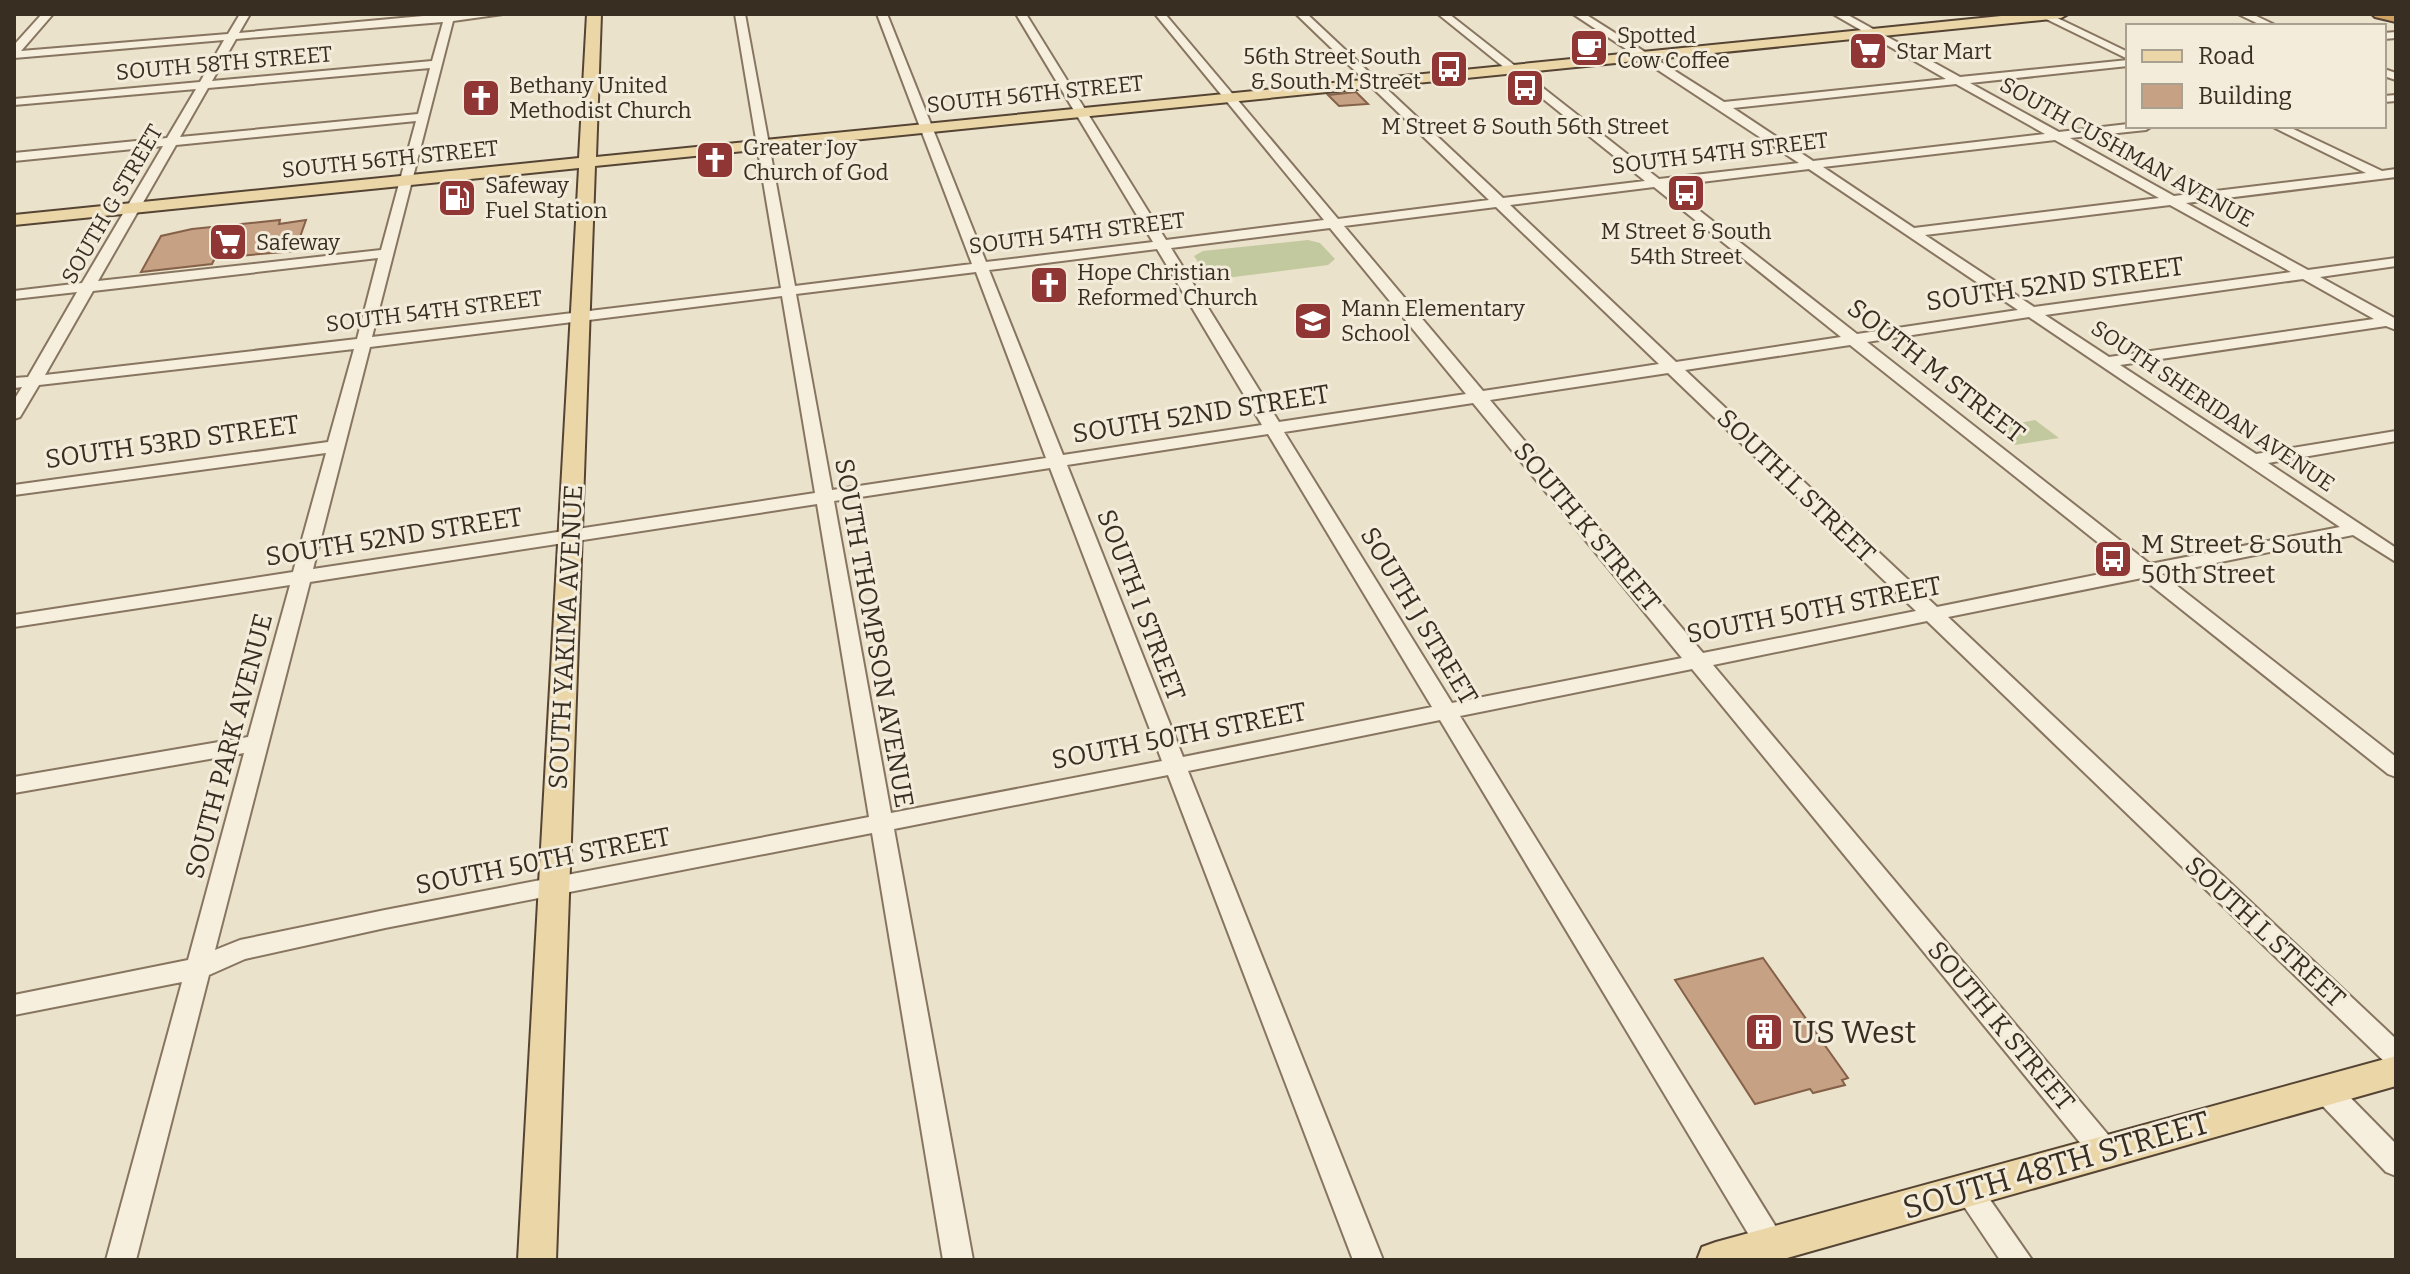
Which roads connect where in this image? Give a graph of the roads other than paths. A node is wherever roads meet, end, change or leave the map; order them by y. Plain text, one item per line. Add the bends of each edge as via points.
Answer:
1 (48, 14) edge
2 (245, 14) edge
3 (498, 14) edge
4 (594, 14) edge
5 (740, 14) edge
6 (882, 14) edge
7 (1021, 14) edge
8 (1160, 14) edge
9 (1301, 14) edge
10 (1443, 14) edge
11 (1578, 14) edge
12 (1838, 14) edge
13 (2061, 14) edge
14 (2243, 14) edge
15 (2380, 14) edge
16 (2043, 15) edge
17 (450, 16) edge
18 (2396, 17) edge
19 (2267, 24) edge
20 (1871, 32) junction
21 (232, 37) junction
22 (14, 53) edge
23 (1642, 54) junction
24 (2126, 55) edge
25 (2126, 63) edge
26 (437, 64) junction
27 (1510, 67) junction
28 (1958, 80) junction
29 (1371, 81) junction
30 (204, 85) junction
31 (1229, 96) junction
32 (14, 102) edge
33 (1724, 105) junction
34 (1080, 111) junction
35 (422, 117) junction
36 (927, 127) junction
37 (2128, 128) edge
38 (2281, 128) edge
39 (2057, 136) junction
40 (171, 142) junction
41 (762, 144) junction
42 (14, 157) edge
43 (589, 161) junction
44 (1811, 164) junction
45 (2396, 173) edge
46 (2380, 175) junction
47 (407, 180) junction
48 (2396, 182) edge
49 (1657, 183) junction
50 (2173, 200) junction
51 (1499, 202) junction
52 (133, 208) junction
53 (14, 220) edge
54 (1335, 223) junction
55 (1914, 232) junction
56 (1163, 245) junction
57 (388, 253) junction
58 (2396, 262) edge
59 (981, 267) junction
60 (2306, 275) junction
61 (88, 286) junction
62 (787, 290) junction
63 (14, 295) edge
64 (2033, 312) junction
65 (582, 316) junction
66 (2392, 323) edge
67 (1856, 340) junction
68 (365, 341) junction
69 (2106, 362) junction
70 (1672, 368) junction
71 (33, 381) junction
72 (14, 383) edge
73 (1479, 398) junction
74 (14, 414) edge
75 (1276, 429) junction
76 (2396, 436) edge
77 (338, 446) junction
78 (2253, 460) junction
79 (1057, 462) junction
80 (14, 490) edge
81 (824, 498) junction
82 (2356, 529) junction
83 (571, 536) junction
84 (2396, 556) edge
85 (2148, 572) junction
86 (302, 578) junction
87 (1931, 615) junction
88 (14, 621) edge
89 (1698, 661) junction
90 (1446, 712) junction
91 (257, 743) junction
92 (1176, 766) junction
93 (2396, 769) edge
94 (14, 785) edge
95 (881, 823) junction
96 (554, 888) junction
97 (200, 968) junction
98 (14, 1005) edge
99 (2396, 1056) edge
100 (2396, 1071) edge
101 (2326, 1091) junction
102 (2105, 1152) junction
103 (2396, 1163) edge
104 (1967, 1190) junction
105 (1771, 1245) junction
106 (121, 1260) edge
107 (537, 1260) edge
108 (958, 1260) edge
109 (1368, 1260) edge
110 (1716, 1260) edge
111 (2017, 1260) edge

1 - 22 street
2 - 21 street, SOUTH G STREET
3 - 17 street
4 - 43 main road, SOUTH YAKIMA AVENUE
5 - 41 street, SOUTH THOMPSON AVENUE
6 - 36 street, SOUTH I STREET
7 - 34 street, SOUTH J STREET
8 - 31 street, SOUTH K STREET
9 - 29 street, SOUTH L STREET
10 - 27 street, SOUTH M STREET
11 - 23 street, SOUTH SHERIDAN AVENUE
12 - 20 street, SOUTH CUSHMAN AVENUE
13 - 16 main road, SOUTH 56TH STREET
14 - 19 street
15 - 18 highway
16 - 20 main road, SOUTH 56TH STREET
16 - 24 street
17 - 21 street
17 - 26 street, SOUTH PARK AVENUE
20 - 23 main road, SOUTH 56TH STREET
20 - 28 street, SOUTH CUSHMAN AVENUE
21 - 22 street
21 - 30 street, SOUTH G STREET
23 - 27 main road, SOUTH 56TH STREET
23 - 33 street, SOUTH SHERIDAN AVENUE
25 - 28 street
26 - 30 street, SOUTH 58TH STREET
26 - 35 street, SOUTH PARK AVENUE
27 - 29 main road, SOUTH 56TH STREET
27 - 49 street, SOUTH M STREET
28 - 33 street
28 - 39 street, SOUTH CUSHMAN AVENUE
29 - 31 main road, SOUTH 56TH STREET
29 - 51 street, SOUTH L STREET
30 - 32 street, SOUTH 58TH STREET
30 - 40 street, SOUTH G STREET
31 - 34 main road, SOUTH 56TH STREET
31 - 54 street, SOUTH K STREET
33 - 44 street, SOUTH SHERIDAN AVENUE
34 - 36 main road, SOUTH 56TH STREET
34 - 56 street, SOUTH J STREET
35 - 40 street
35 - 47 street, SOUTH PARK AVENUE
36 - 41 main road, SOUTH 56TH STREET
36 - 59 street, SOUTH I STREET
37 - 39 street, SOUTH 54TH STREET
38 - 46 street
39 - 44 street, SOUTH 54TH STREET
39 - 50 street, SOUTH CUSHMAN AVENUE
40 - 42 street
40 - 52 street, SOUTH G STREET
41 - 43 main road, SOUTH 56TH STREET
41 - 62 street, SOUTH THOMPSON AVENUE
43 - 47 main road, SOUTH 56TH STREET
43 - 65 main road, SOUTH YAKIMA AVENUE
44 - 49 street, SOUTH 54TH STREET
44 - 55 street, SOUTH SHERIDAN AVENUE
45 - 46 street
46 - 48 street
46 - 50 street
47 - 52 main road, SOUTH 56TH STREET
47 - 57 street, SOUTH PARK AVENUE
49 - 51 street, SOUTH 54TH STREET
49 - 67 street, SOUTH M STREET
50 - 55 street
50 - 60 street, SOUTH CUSHMAN AVENUE
51 - 54 street, SOUTH 54TH STREET
51 - 70 street, SOUTH L STREET
52 - 53 main road, SOUTH 56TH STREET
52 - 61 street, SOUTH G STREET
54 - 56 street, SOUTH 54TH STREET
54 - 73 street, SOUTH K STREET
55 - 64 street, SOUTH SHERIDAN AVENUE
56 - 59 street, SOUTH 54TH STREET
56 - 75 street, SOUTH J STREET
57 - 61 street
57 - 68 street, SOUTH PARK AVENUE
58 - 60 street, SOUTH 52ND STREET
59 - 62 street, SOUTH 54TH STREET
59 - 79 street, SOUTH I STREET
60 - 64 street, SOUTH 52ND STREET
60 - 66 street, SOUTH CUSHMAN AVENUE
61 - 63 street
61 - 71 street, SOUTH G STREET
62 - 65 street, SOUTH 54TH STREET
62 - 81 street, SOUTH THOMPSON AVENUE
64 - 67 street, SOUTH 52ND STREET
64 - 69 street, SOUTH SHERIDAN AVENUE
65 - 68 street, SOUTH 54TH STREET
65 - 83 main road, SOUTH YAKIMA AVENUE
66 - 69 street
67 - 70 street, SOUTH 52ND STREET
67 - 85 street, SOUTH M STREET
68 - 71 street, SOUTH 54TH STREET
68 - 77 street, SOUTH PARK AVENUE
69 - 78 street, SOUTH SHERIDAN AVENUE
70 - 73 street, SOUTH 52ND STREET
70 - 87 street, SOUTH L STREET
71 - 72 street, SOUTH 54TH STREET
71 - 74 street, SOUTH G STREET
73 - 75 street, SOUTH 52ND STREET
73 - 89 street, SOUTH K STREET
75 - 79 street, SOUTH 52ND STREET
75 - 90 street, SOUTH J STREET
76 - 78 street
77 - 80 street, SOUTH 53RD STREET
77 - 86 street, SOUTH PARK AVENUE
78 - 82 street, SOUTH SHERIDAN AVENUE
79 - 81 street, SOUTH 52ND STREET
79 - 92 street, SOUTH I STREET
81 - 83 street, SOUTH 52ND STREET
81 - 95 street, SOUTH THOMPSON AVENUE
82 - 84 street, SOUTH SHERIDAN AVENUE
82 - 85 street, SOUTH 50TH STREET
83 - 86 street, SOUTH 52ND STREET
83 - 96 main road, SOUTH YAKIMA AVENUE
85 - 87 street, SOUTH 50TH STREET
85 - 93 street, SOUTH M STREET
86 - 88 street, SOUTH 52ND STREET
86 - 91 street, SOUTH PARK AVENUE
87 - 89 street, SOUTH 50TH STREET
87 - 99 street, SOUTH L STREET
89 - 90 street, SOUTH 50TH STREET
89 - 102 street, SOUTH K STREET
90 - 92 street, SOUTH 50TH STREET
90 - 105 street, SOUTH J STREET
91 - 94 street
91 - 97 street, SOUTH PARK AVENUE
92 - 95 street, SOUTH 50TH STREET
92 - 109 street, SOUTH I STREET
95 - 96 street, SOUTH 50TH STREET
95 - 108 street, SOUTH THOMPSON AVENUE
96 - 97 street, SOUTH 50TH STREET via 240,950
96 - 107 main road, SOUTH YAKIMA AVENUE
97 - 98 street, SOUTH 50TH STREET
97 - 106 street, SOUTH PARK AVENUE
100 - 101 main road, SOUTH 48TH STREET
101 - 102 main road, SOUTH 48TH STREET
101 - 103 street
102 - 104 main road, SOUTH 48TH STREET
104 - 105 main road, SOUTH 48TH STREET
104 - 111 street
105 - 110 main road, SOUTH 48TH STREET

